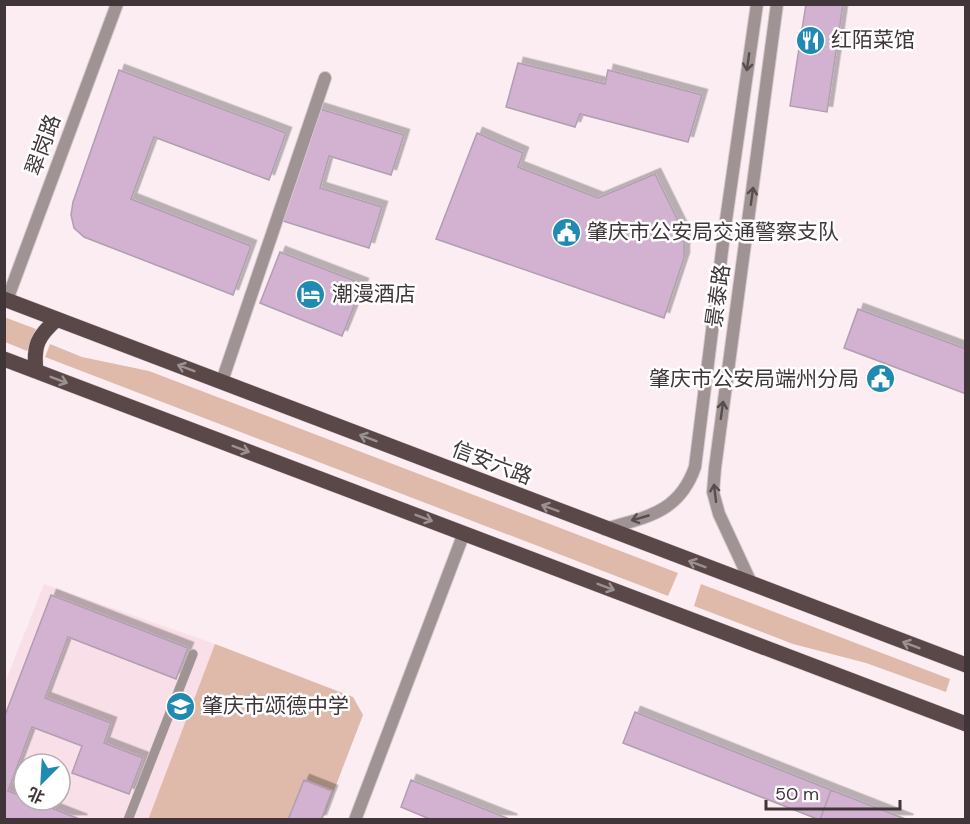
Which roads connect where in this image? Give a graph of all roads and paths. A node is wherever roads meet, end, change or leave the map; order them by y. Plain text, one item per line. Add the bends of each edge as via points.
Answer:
1 (117, 4) edge
2 (757, 4) edge
3 (777, 4) edge
4 (325, 78) dead end
5 (6, 299) edge
6 (57, 319) junction
7 (4, 359) edge
8 (36, 371) junction
9 (222, 381) junction
10 (604, 529) junction
11 (464, 533) junction
12 (752, 585) junction
13 (193, 654) dead end
14 (966, 665) edge
15 (966, 724) edge
16 (128, 819) edge
17 (355, 819) edge

1 - 5 street, 翠岗路
2 -> 10 street via 695,467 689,483 658,513
12 -> 3 street, 景泰路 via 719,514 714,468
4 - 9 street
5 - 6 main road, 信安六路
6 - 8 main road via 37,341
9 -> 6 main road, 信安六路
7 - 8 main road
8 -> 11 main road
10 -> 9 main road, 信安六路
12 -> 10 main road, 信安六路
11 -> 15 main road
11 - 17 street
14 -> 12 main road, 信安六路
13 - 16 lane

